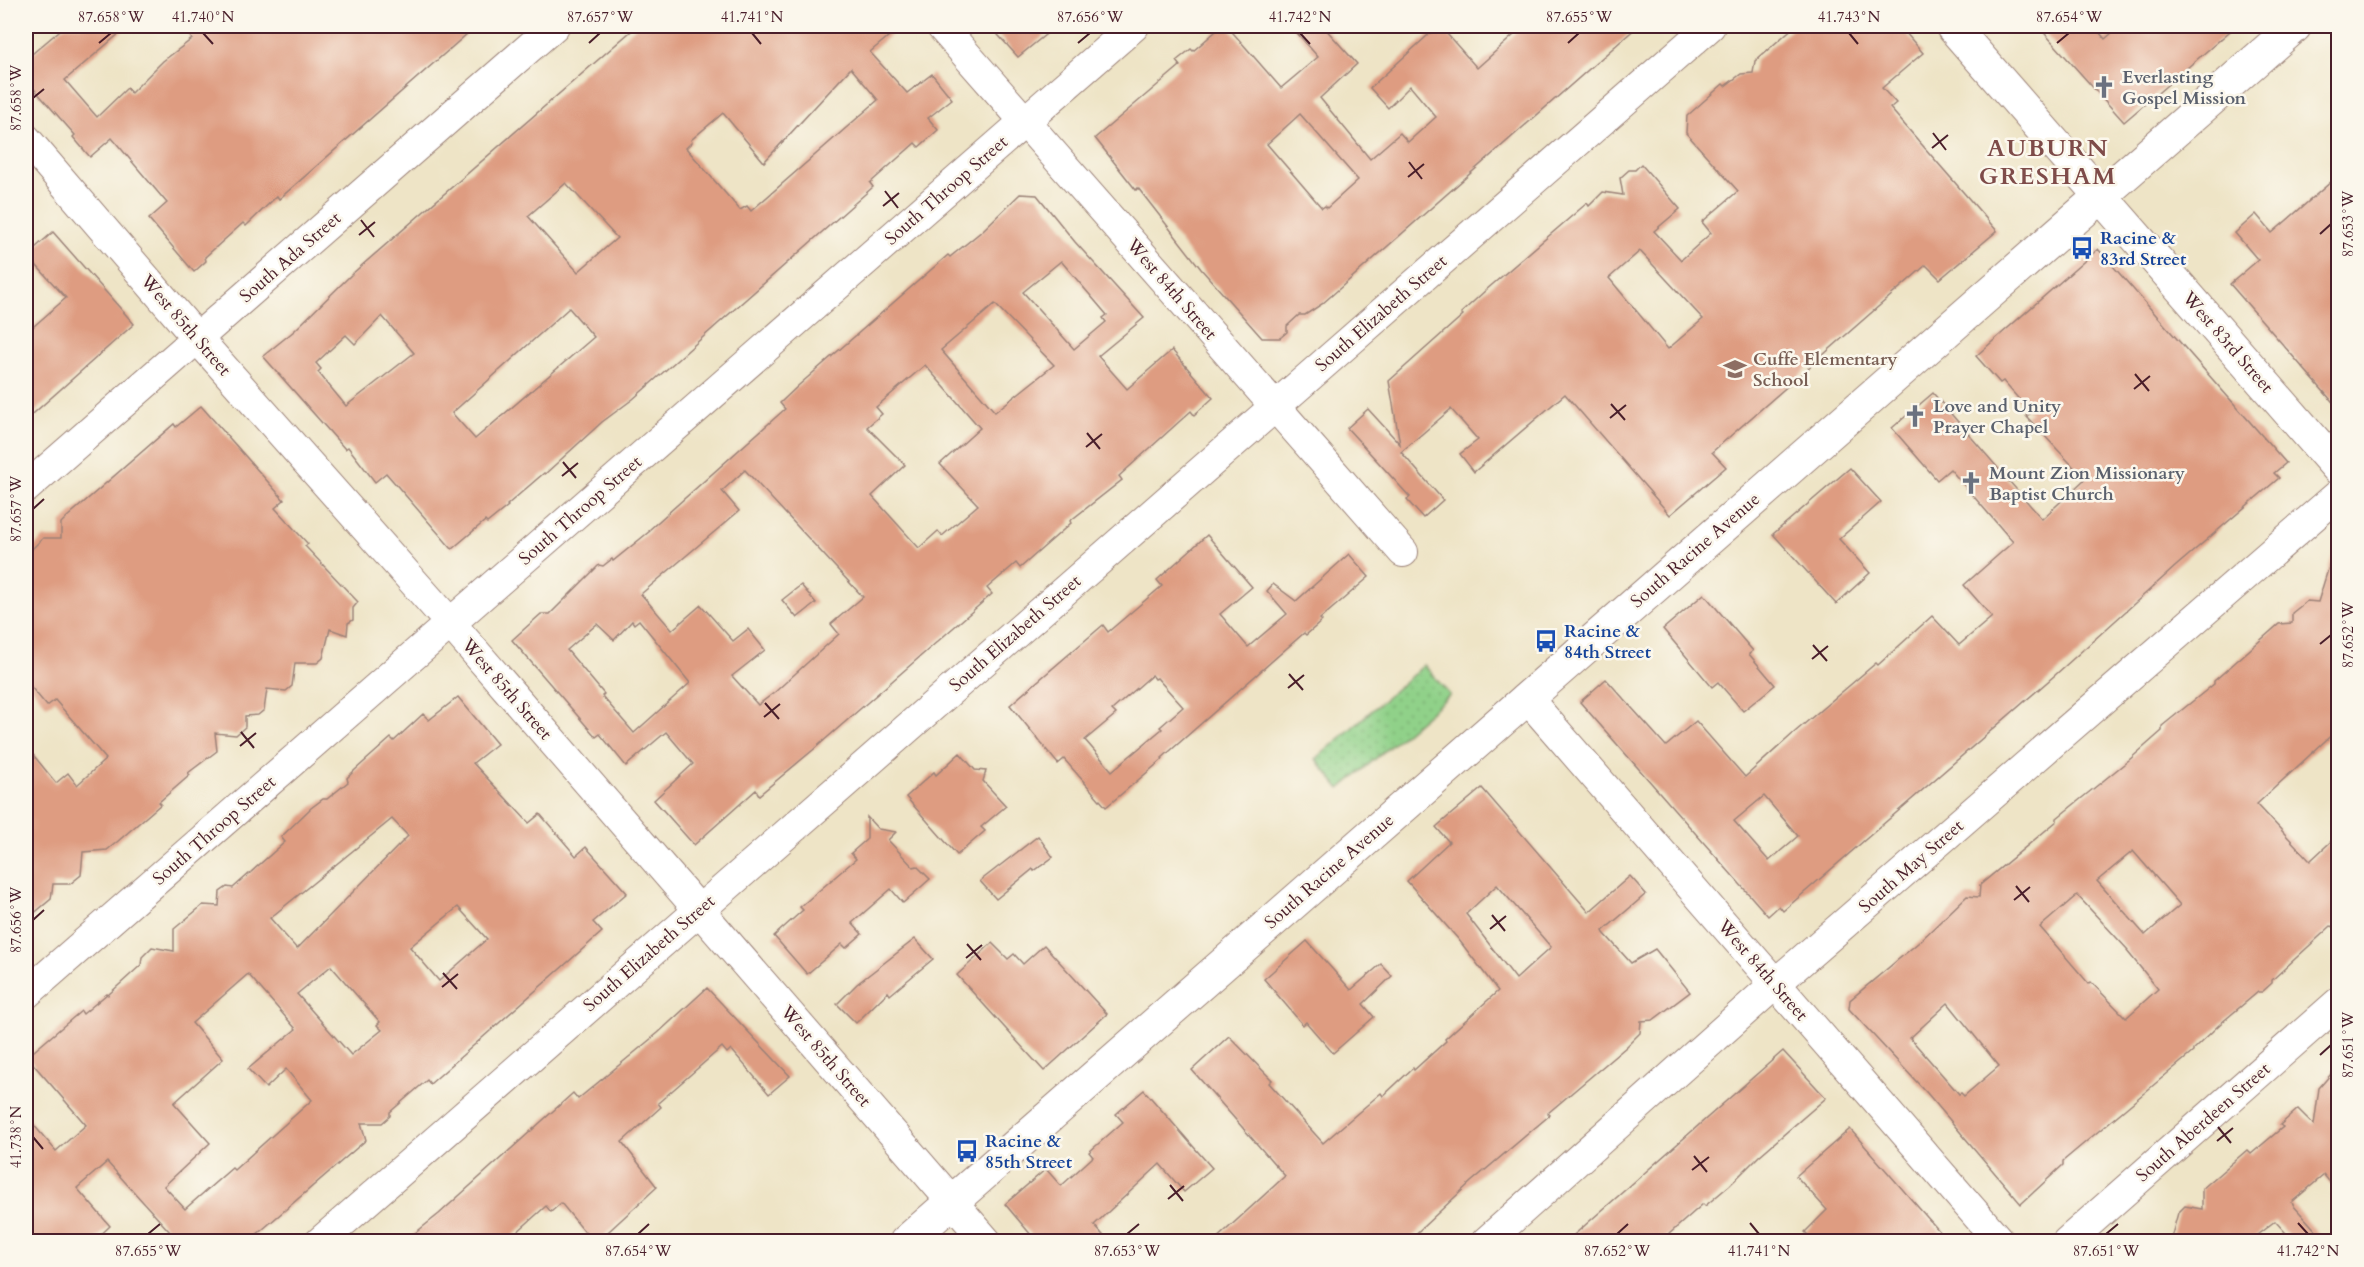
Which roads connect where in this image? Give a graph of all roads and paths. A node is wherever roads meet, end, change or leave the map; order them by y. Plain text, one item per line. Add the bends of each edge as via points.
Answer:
1 (554, 26) edge
2 (941, 26) edge
3 (1134, 26) edge
4 (1710, 26) edge
5 (1952, 26) edge
6 (2295, 26) edge
7 (1025, 121) junction
8 (26, 139) edge
9 (2100, 196) junction
10 (197, 338) junction
11 (1275, 406) junction
12 (2338, 468) edge
13 (26, 488) edge
14 (2338, 495) edge
15 (1403, 552) dead end
16 (450, 623) junction
17 (1527, 698) junction
18 (699, 909) junction
19 (1776, 984) junction
20 (26, 994) edge
21 (2338, 1003) edge
22 (952, 1201) junction
23 (320, 1242) edge
24 (906, 1242) edge
25 (987, 1242) edge
26 (1486, 1242) edge
27 (2000, 1242) edge
28 (2067, 1242) edge

1 - 10 street, South Ada Street
2 - 7 street, West 84th Street
3 - 7 street, South Throop Street
4 - 11 street, South Elizabeth Street
5 - 9 street, West 83rd Street
6 - 9 street, South Racine Avenue
7 - 11 street, West 84th Street
7 - 16 street, South Throop Street
8 - 10 street, West 85th Street
9 - 12 street, West 83rd Street
9 - 17 street, South Racine Avenue
10 - 13 street, South Ada Street
10 - 16 street, West 85th Street
11 - 15 street, West 84th Street
11 - 18 street, South Elizabeth Street
14 - 19 street, South May Street
16 - 18 street, West 85th Street
16 - 20 street, South Throop Street
17 - 19 street, West 84th Street
17 - 22 street, South Racine Avenue
18 - 22 street, West 85th Street
18 - 23 street, South Elizabeth Street
19 - 26 street, South May Street
19 - 27 street, West 84th Street
21 - 28 street, South Aberdeen Street
22 - 24 street, South Racine Avenue
22 - 25 street, West 85th Street

